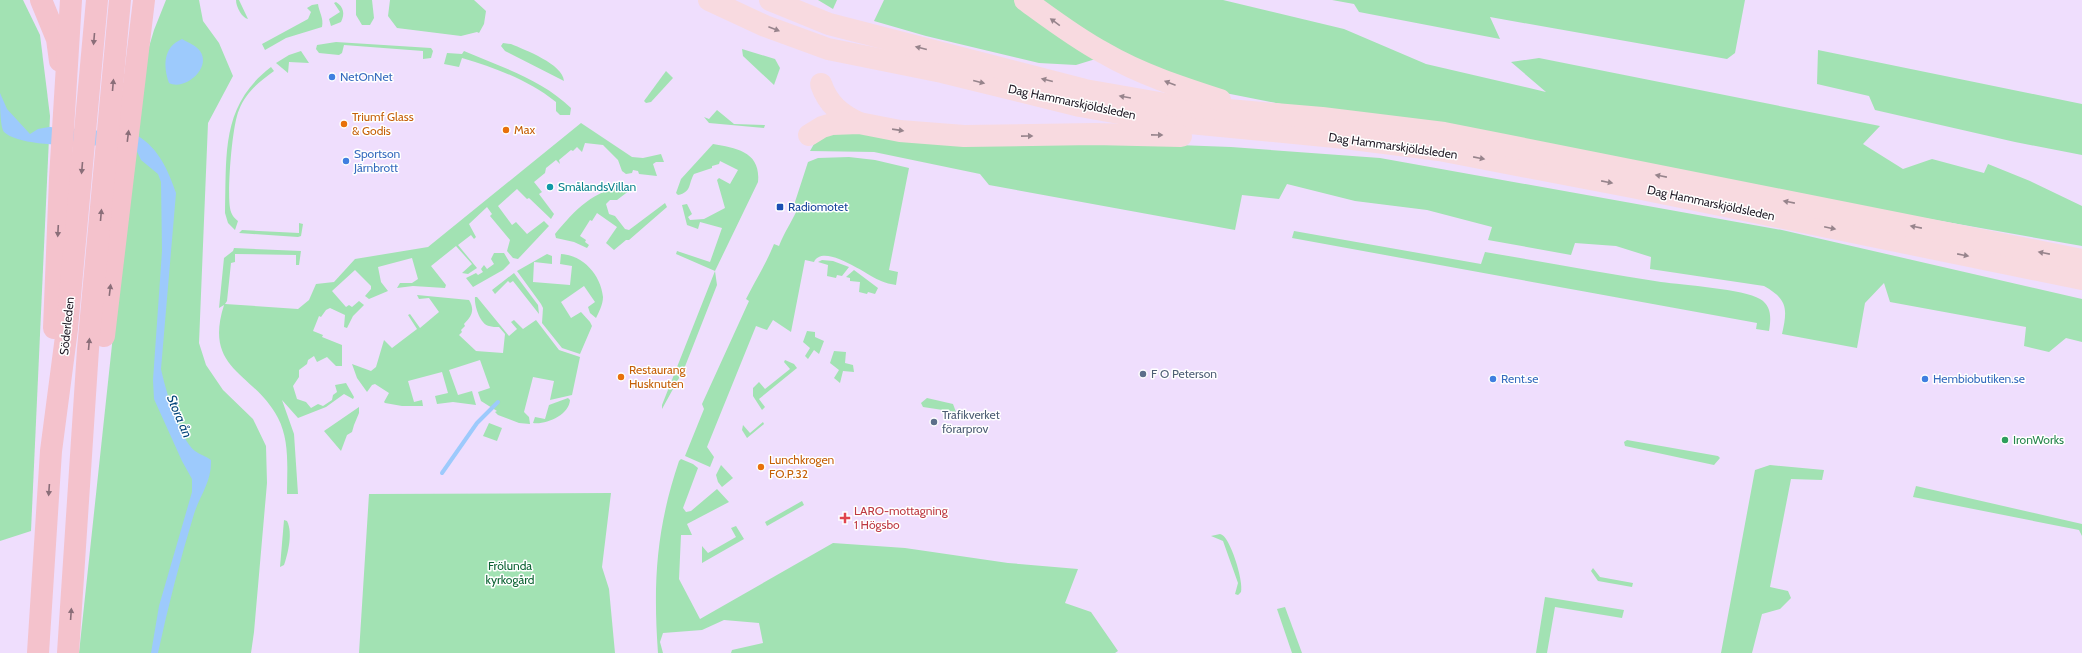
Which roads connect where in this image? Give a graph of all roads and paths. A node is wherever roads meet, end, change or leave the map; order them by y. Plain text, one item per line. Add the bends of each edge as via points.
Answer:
1 (41, 0) edge
2 (71, 0) edge
3 (97, 0) edge
4 (120, 0) edge
5 (144, 0) edge
6 (159, 0) edge
7 (709, 0) edge
8 (770, 0) edge
9 (1025, 0) edge
10 (138, 50) junction
11 (821, 84) dead end
12 (1258, 112) junction
13 (63, 120) junction
14 (859, 123) junction
15 (1286, 134) junction
16 (809, 135) dead end
17 (2082, 260) edge
18 (2082, 279) edge
19 (51, 451) junction
20 (82, 467) junction
21 (38, 653) edge
22 (68, 653) edge

1 - 13 highway via 49,16 61,65
2 - 13 highway
3 -> 19 highway, Söderleden via 68,321
20 -> 4 highway, Söderleden via 88,349
5 - 10 highway
6 - 10 highway
7 -> 15 main road, Dag Hammarskjöldsleden via 765,26 828,48 942,72 1080,106 1158,120
12 -> 8 main road, Dag Hammarskjöldsleden via 1171,105 1085,90 829,24
12 -> 9 main road via 1183,88 1120,62 1076,37
20 -> 10 highway via 102,356
11 - 14 main road via 825,97 841,115
17 -> 12 main road, Dag Hammarskjöldsleden via 1444,133
13 -> 19 highway
14 -> 15 main road via 907,132 987,136 1094,134 1237,137
14 - 16 main road via 832,124
15 -> 18 main road, Dag Hammarskjöldsleden via 1345,138 1438,150
19 -> 21 highway, Söderleden
22 -> 20 highway, Söderleden

